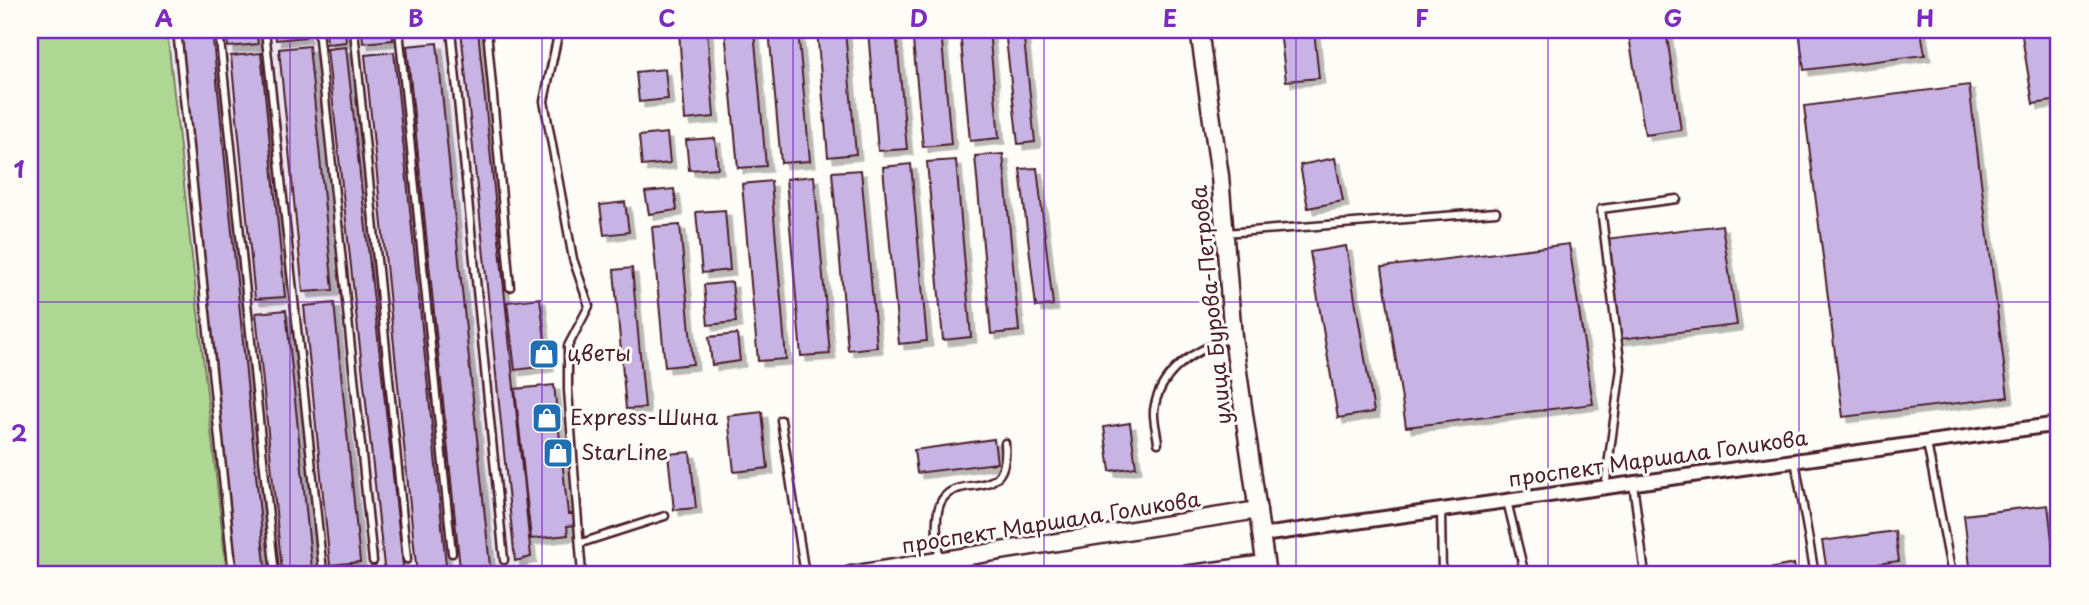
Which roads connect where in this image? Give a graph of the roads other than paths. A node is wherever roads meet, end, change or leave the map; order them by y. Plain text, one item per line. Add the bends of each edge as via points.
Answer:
1 (177, 30) edge
2 (219, 30) edge
3 (265, 30) edge
4 (318, 30) edge
5 (354, 30) edge
6 (399, 30) edge
7 (451, 30) edge
8 (487, 30) edge
9 (559, 30) edge
10 (1199, 30) edge
11 (1677, 199) dead end
12 (1496, 212) dead end
13 (1223, 233) junction
14 (510, 287) dead end
15 (1233, 337) junction
16 (781, 420) dead end
17 (2059, 424) edge
18 (1005, 443) dead end
19 (1158, 443) dead end
20 (1927, 443) junction
21 (1796, 460) junction
22 (1633, 483) junction
23 (1605, 488) junction
24 (1507, 501) junction
25 (1258, 510) junction
26 (1441, 510) junction
27 (665, 516) dead end
28 (1262, 535) junction
29 (581, 543) junction
30 (452, 553) dead end
31 (407, 559) dead end
32 (504, 560) dead end
33 (373, 561) dead end
34 (939, 562) junction
35 (1266, 569) edge
36 (323, 571) dead end
37 (233, 575) edge
38 (275, 575) edge
39 (582, 575) edge
40 (805, 575) edge
41 (850, 575) edge
42 (1184, 575) edge
43 (1442, 575) edge
44 (1525, 575) edge
45 (1645, 575) edge
46 (1815, 575) edge
47 (1952, 575) edge

1 - 37 lane
2 - 38 lane
3 - 36 lane
4 - 33 lane
5 - 31 lane
6 - 30 lane
7 - 32 lane
8 - 14 lane
9 - 29 lane via 544,101 573,258 589,306 568,346
10 - 13 main road, улица Бурова-Петрова via 1220,176
11 - 23 lane via 1601,209 1621,368
12 - 13 lane
13 - 15 main road, улица Бурова-Петрова
15 - 19 lane via 1200,348 1167,376 1154,410
15 - 25 main road, улица Бурова-Петрова
16 - 40 lane
17 - 20 street, проспект Маршала Голикова
18 - 34 lane via 1007,461 999,476 948,493 940,502
20 - 21 street, проспект Маршала Голикова
20 - 47 lane
21 - 22 street, проспект Маршала Голикова
21 - 46 lane
22 - 23 street, проспект Маршала Голикова
22 - 45 lane
23 - 24 street, проспект Маршала Голикова
24 - 26 street, проспект Маршала Голикова
24 - 44 lane
25 - 28 main road, улица Бурова-Петрова
25 - 34 main road, проспект Маршала Голикова
26 - 28 street, проспект Маршала Голикова
26 - 43 lane
27 - 29 lane
28 - 35 main road, улица Бурова-Петрова
29 - 39 lane
34 - 41 main road, проспект Маршала Голикова
35 - 42 main road

